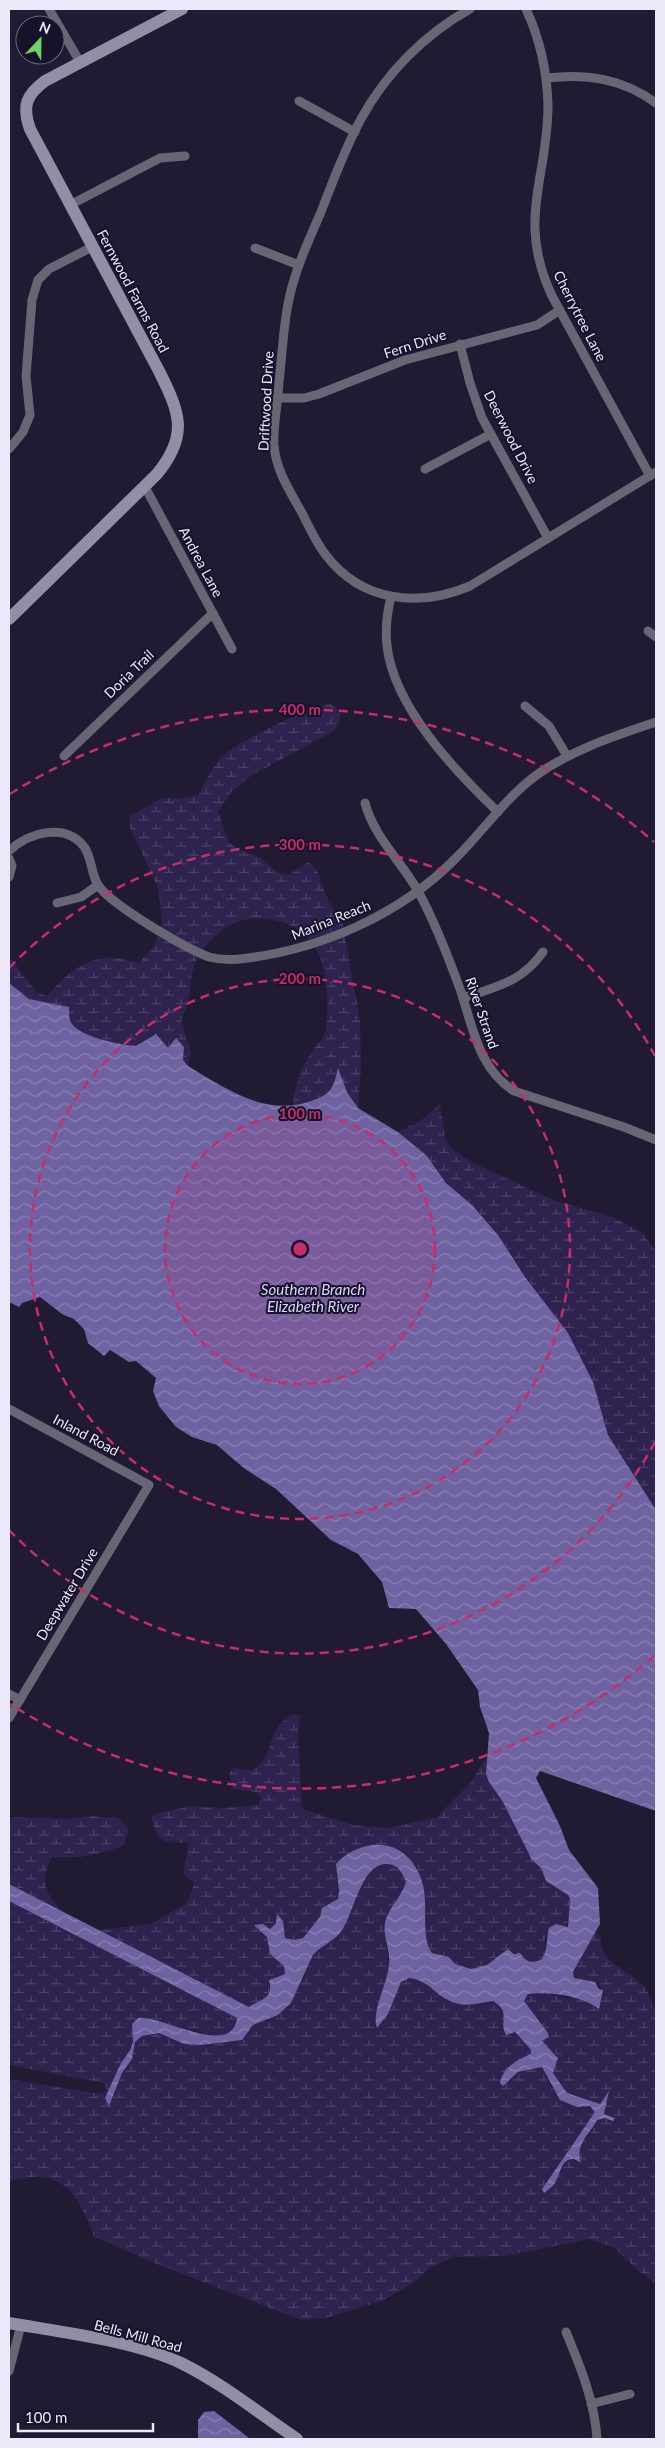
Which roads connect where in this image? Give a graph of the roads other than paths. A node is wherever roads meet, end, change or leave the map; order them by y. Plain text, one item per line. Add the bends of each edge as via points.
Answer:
1 (49, 9) edge
2 (182, 9) edge
3 (470, 9) edge
4 (526, 9) edge
5 (80, 62) junction
6 (546, 78) junction
7 (299, 101) dead end
8 (656, 103) edge
9 (354, 132) junction
10 (185, 156) dead end
11 (70, 205) junction
12 (92, 247) junction
13 (256, 248) dead end
14 (299, 265) junction
15 (560, 310) junction
16 (460, 344) junction
17 (278, 398) junction
18 (491, 434) junction
19 (9, 449) edge
20 (425, 469) dead end
21 (653, 474) edge
22 (146, 488) junction
23 (548, 538) junction
24 (391, 597) junction
25 (213, 613) junction
26 (9, 619) edge
27 (648, 631) dead end
28 (656, 637) edge
29 (232, 649) dead end
30 (525, 706) dead end
31 (656, 722) edge
32 (64, 756) dead end
33 (567, 756) junction
34 (365, 803) dead end
35 (498, 812) junction
36 (9, 851) edge
37 (9, 858) edge
38 (9, 877) edge
39 (98, 885) junction
40 (418, 892) junction
41 (57, 903) dead end
42 (543, 952) dead end
43 (463, 998) junction
44 (656, 1140) edge
45 (9, 1409) edge
46 (149, 1485) joint
47 (9, 1694) edge
48 (20, 1700) junction
49 (9, 1718) edge
50 (15, 2324) edge
51 (566, 2332) dead end
52 (9, 2371) edge
53 (630, 2394) dead end
54 (591, 2404) junction
55 (292, 2438) edge
56 (597, 2439) edge

1 - 5 street
2 - 5 street, Fernwood Farms Road
3 - 9 street, Driftwood Drive via 440,28 406,58 377,94
4 - 6 street, Cherrytree Lane via 538,39
5 - 11 street, Fernwood Farms Road via 33,90 26,109 30,129
6 - 8 street via 582,76 611,80
6 - 15 street, Cherrytree Lane via 546,132 535,201 534,235 543,275
7 - 9 street
9 - 14 street, Driftwood Drive
10 - 11 street via 160,158
11 - 12 street, Fernwood Farms Road
12 - 19 street via 49,270 38,280 32,300 26,376 30,415 23,432
12 - 22 street, Fernwood Farms Road via 176,408 178,425 172,451
13 - 14 street
14 - 17 street, Driftwood Drive via 287,305
15 - 16 street, Fern Drive via 537,325
15 - 21 street, Cherrytree Lane
16 - 17 street, Fern Drive via 405,360 320,394
16 - 18 street, Deerwood Drive via 475,401
17 - 24 street, Driftwood Drive via 274,442 276,457 284,480 315,537 342,572 365,587
18 - 20 street
18 - 23 street, Deerwood Drive
21 - 23 street, Driftwood Drive
22 - 25 street, Andrea Lane
22 - 26 street, Fernwood Farms Road
23 - 24 street, Driftwood Drive via 453,593 428,598
24 - 35 street via 386,640 398,684 440,751 464,780
25 - 29 street, Andrea Lane
25 - 32 street, Doria Trail
27 - 28 street
30 - 33 street via 549,726
31 - 33 street, Marina Reach
33 - 35 street, Marina Reach via 530,781
34 - 40 street, River Strand via 372,826
35 - 40 street, Marina Reach via 458,856
36 - 39 street, Marina Reach via 19,841 38,833 66,835 84,848
37 - 38 street via 12,866
39 - 40 street, Marina Reach via 145,922 193,949 222,960 266,955 307,944 369,921
39 - 41 street via 81,897
40 - 43 street, River Strand via 445,948
42 - 43 street via 531,968 517,978
43 - 44 street, River Strand via 482,1057 503,1084 514,1091
45 - 46 street, Inland Road
46 - 48 street, Deepwater Drive
47 - 48 street
48 - 49 street, Deepwater Drive
50 - 52 street
50 - 55 street, Bells Mill Road via 114,2343 169,2358 214,2382
51 - 54 street
53 - 54 street
54 - 56 street

